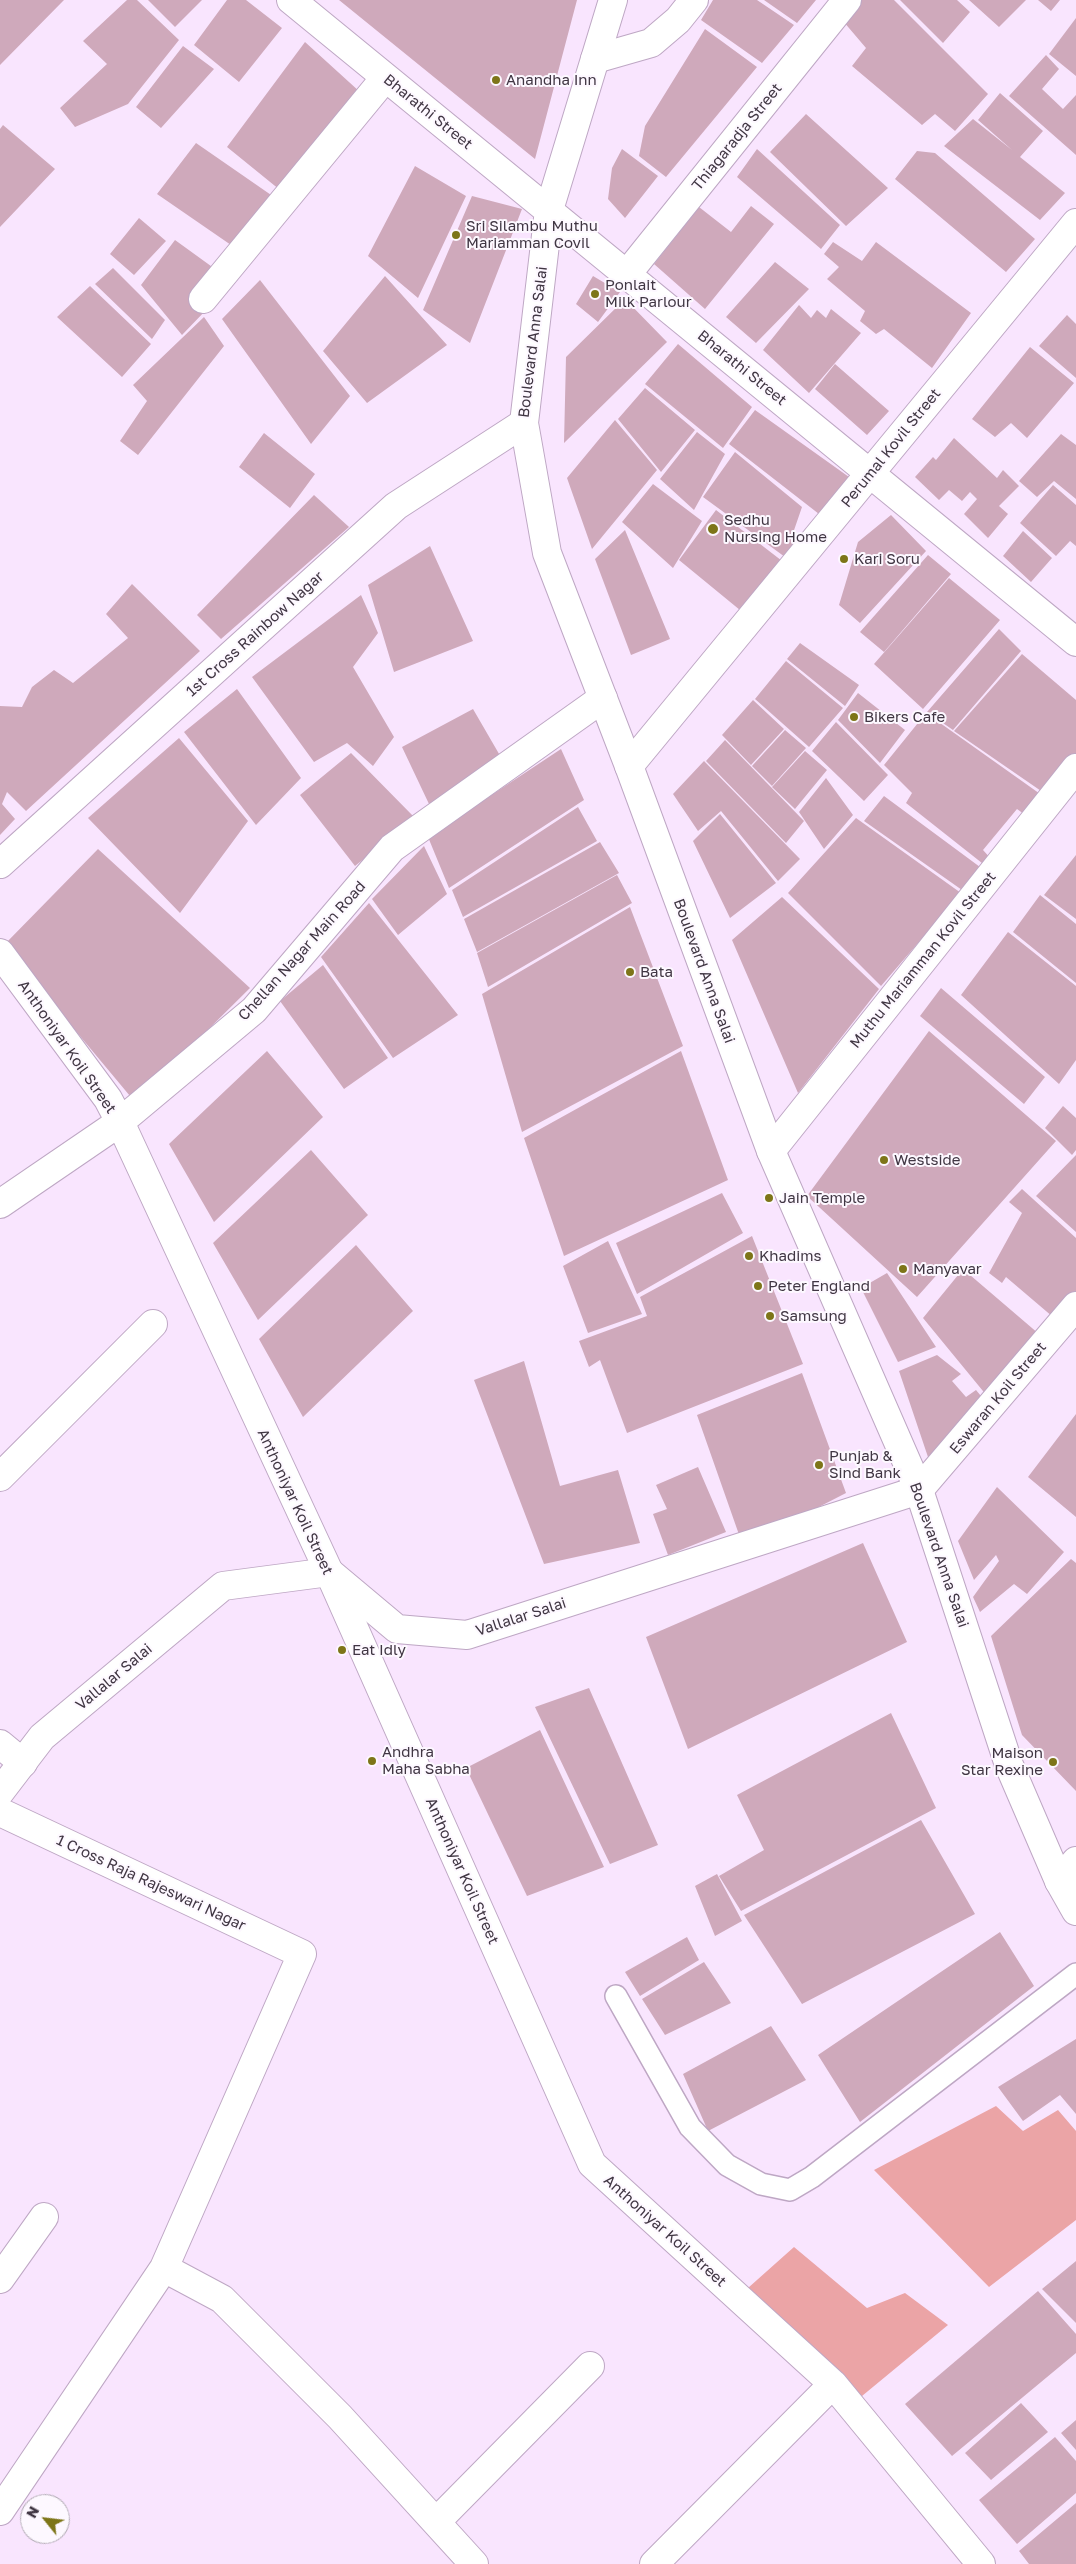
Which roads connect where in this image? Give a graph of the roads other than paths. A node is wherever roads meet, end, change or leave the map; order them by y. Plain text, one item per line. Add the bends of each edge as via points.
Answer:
1 (291, 0) edge
2 (613, 0) edge
3 (694, 0) edge
4 (847, 0) edge
5 (595, 59) junction
6 (385, 78) junction
7 (549, 210) junction
8 (1076, 223) edge
9 (628, 274) junction
10 (203, 299) dead end
11 (524, 423) junction
12 (870, 473) junction
13 (1076, 642) edge
14 (603, 698) junction
15 (629, 766) junction
16 (1076, 768) edge
17 (0, 864) edge
18 (0, 954) edge
19 (120, 1122) junction
20 (771, 1151) junction
21 (0, 1204) edge
22 (1076, 1306) edge
23 (153, 1324) dead end
24 (0, 1476) edge
25 (919, 1490) junction
26 (329, 1572) junction
27 (0, 1744) edge
28 (23, 1763) junction
29 (0, 1792) edge
30 (0, 1812) edge
31 (1068, 1871) edge
32 (1076, 1911) edge
33 (1076, 1974) edge
34 (616, 1996) dead end
35 (44, 2217) dead end
36 (164, 2268) junction
37 (0, 2279) edge
38 (590, 2366) dead end
39 (833, 2384) junction
40 (0, 2511) edge
41 (436, 2522) junction
42 (474, 2564) edge
43 (654, 2564) edge
44 (981, 2564) edge

1 - 6 street, Bharathi Street
2 - 5 street, Boulevard Anna Salai
3 - 5 street via 678,20 651,44
4 - 9 street, Thiagaradja Street
5 - 7 street, Boulevard Anna Salai
6 - 7 street, Bharathi Street
6 - 10 street
7 - 9 street, Bharathi Street
7 - 11 street, Boulevard Anna Salai
8 - 12 street, Perumal Kovil Street
9 - 12 street, Bharathi Street
11 - 14 street, Boulevard Anna Salai via 547,553
11 - 17 street, 1st Cross Rainbow Nagar via 396,506
12 - 13 street, Bharathi Street
12 - 15 street, Perumal Kovil Street
14 - 15 street, Boulevard Anna Salai
14 - 19 street, Chellan Nagar Main Road via 392,848 254,1010
15 - 20 street, Boulevard Anna Salai
16 - 20 street, Muthu Mariamman Kovil Street
18 - 19 street, Anthoniyar Koil Street via 108,1099
19 - 21 street, Chellan Nagar Main Road
19 - 26 street, Anthoniyar Koil Street
20 - 25 street, Boulevard Anna Salai
22 - 25 street, Eswaran Koil Street
23 - 24 street
25 - 26 street, Vallalar Salai via 467,1635 397,1629
25 - 31 street, Boulevard Anna Salai via 1009,1765
26 - 28 street, Vallalar Salai via 223,1586 42,1737
26 - 39 street, Anthoniyar Koil Street via 592,2164
27 - 28 street
28 - 29 street, Vallalar Salai
30 - 36 street, 1 Cross Raja Rajeswari Nagar via 302,1954
31 - 32 street, Boulevard Anna Salai
33 - 34 lane via 812,2177 790,2190 762,2184 727,2165 690,2127
35 - 37 street
36 - 40 street
36 - 41 street via 222,2300 340,2417
38 - 41 street
39 - 43 street
39 - 44 street, Anthoniyar Koil Street
41 - 42 street

